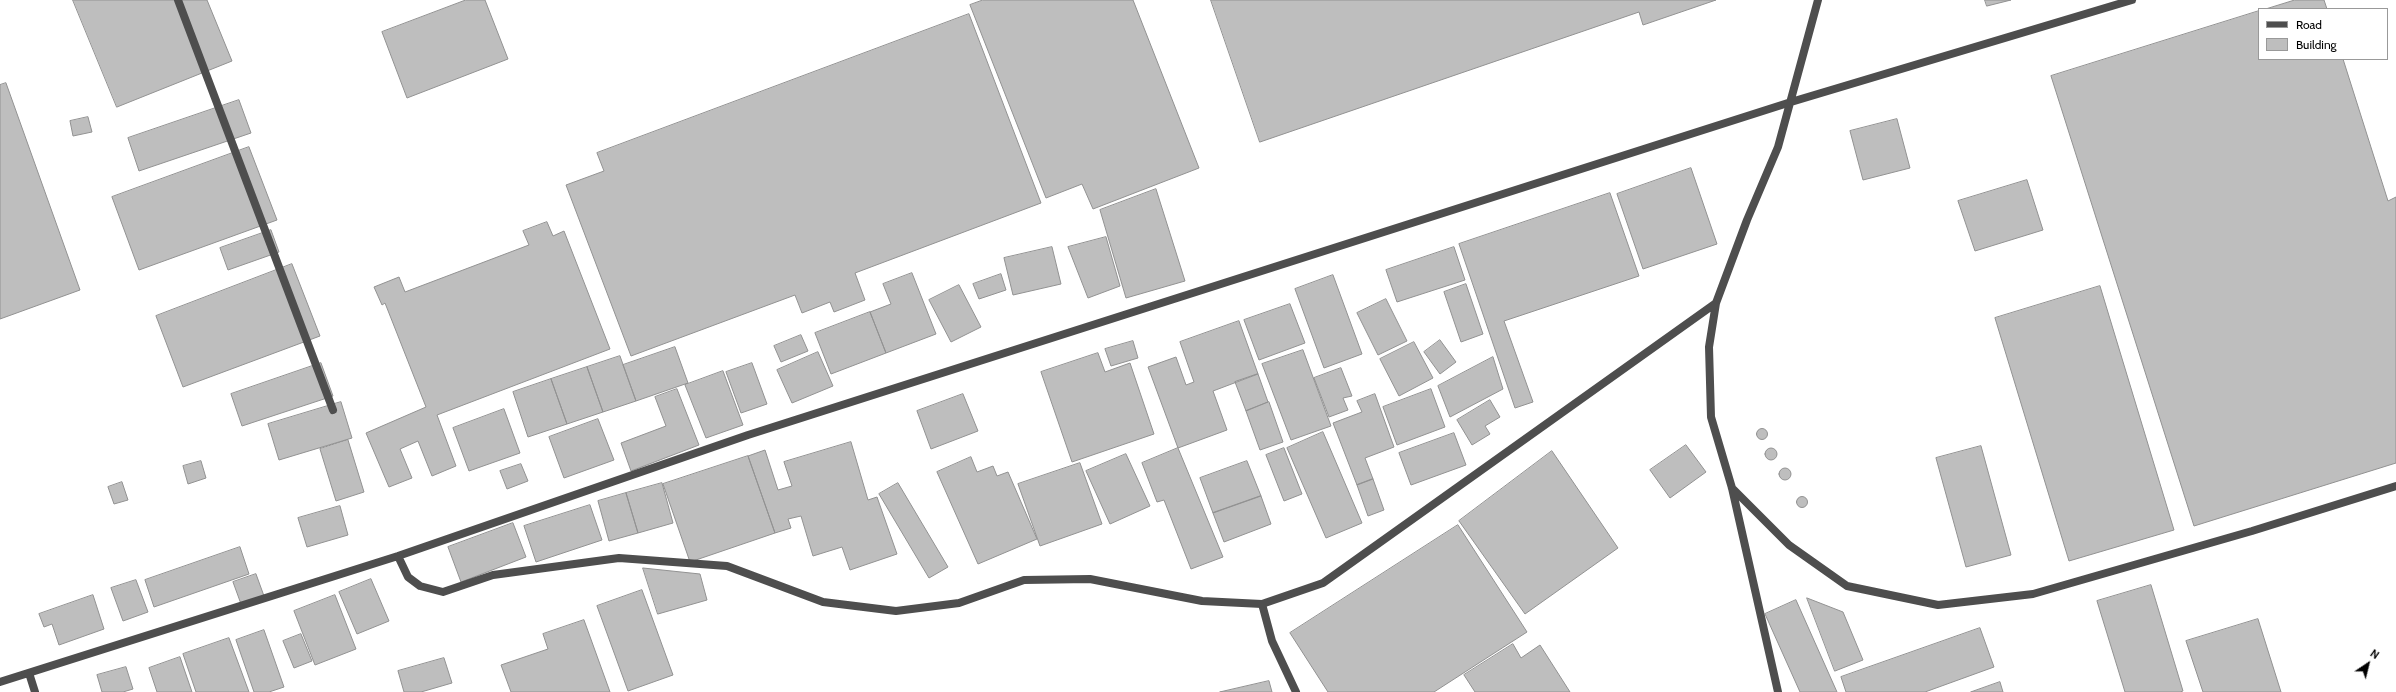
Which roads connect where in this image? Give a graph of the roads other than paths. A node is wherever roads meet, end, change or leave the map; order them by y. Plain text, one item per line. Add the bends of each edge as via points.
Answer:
1 (178, 0) edge
2 (1818, 0) edge
3 (2132, 0) edge
4 (1791, 102) junction
5 (1716, 303) junction
6 (333, 410) dead end
7 (2396, 486) edge
8 (1732, 488) junction
9 (398, 556) junction
10 (1262, 604) junction
11 (29, 673) junction
12 (0, 682) edge
13 (35, 692) edge
14 (1296, 692) edge
15 (1778, 692) edge

1 - 6 street
2 - 4 street
3 - 4 street
4 - 5 street via 1778,147
4 - 9 street via 748,435
5 - 8 street via 1709,347 1711,417
5 - 10 street via 1323,583
7 - 8 street via 2252,531 2033,594 1938,605 1847,586 1789,545
8 - 15 street
9 - 10 street via 408,577 420,586 443,592 494,575 618,558 727,566 823,602 896,611 959,603 1024,580 1090,579 1202,601
9 - 11 street
10 - 14 street via 1272,641
11 - 12 street
11 - 13 street

